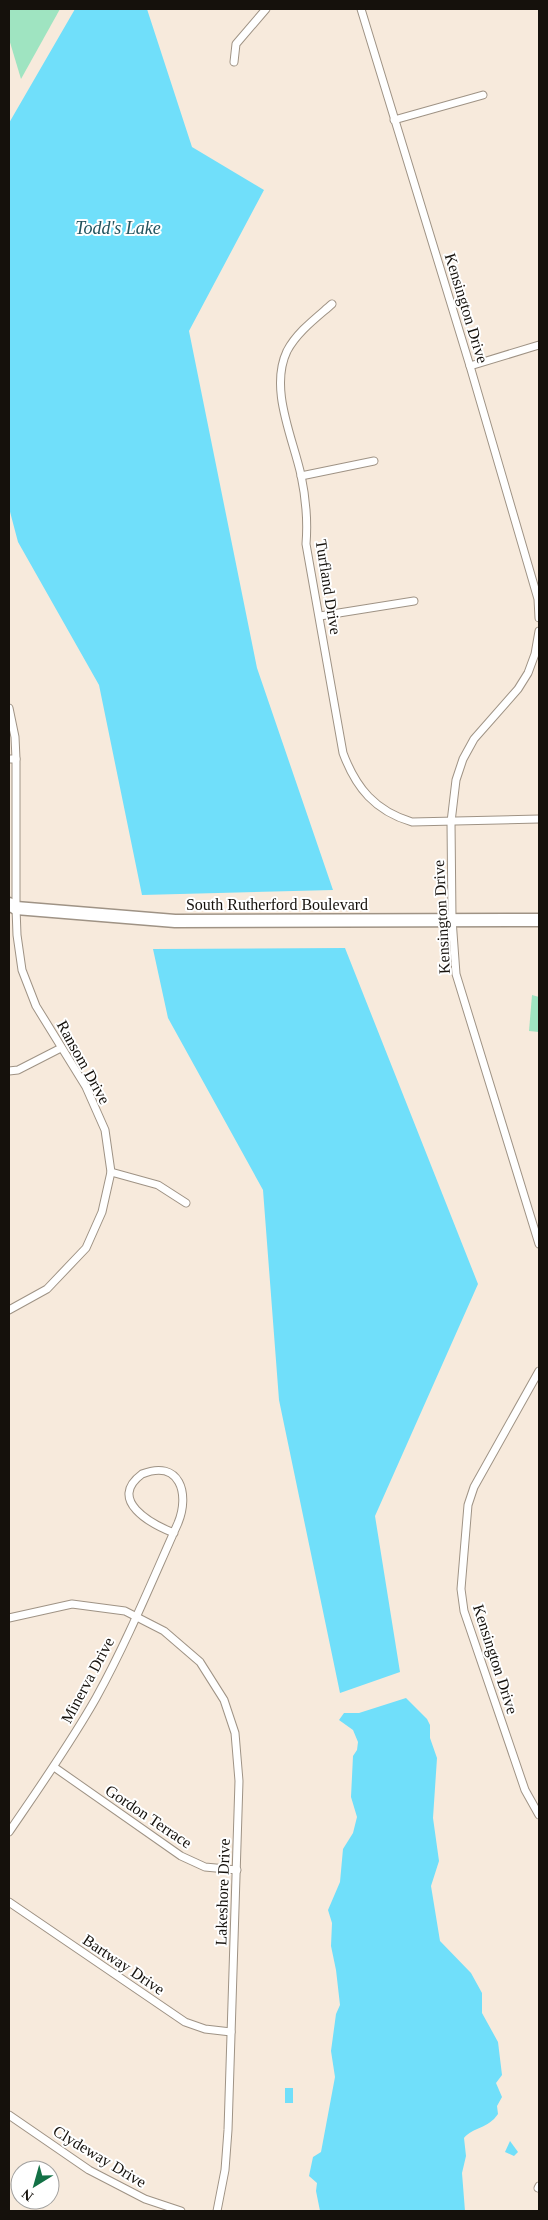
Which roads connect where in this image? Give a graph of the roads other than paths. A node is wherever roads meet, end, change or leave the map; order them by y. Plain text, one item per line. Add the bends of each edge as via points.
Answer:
1 (266, 9) edge
2 (361, 9) edge
3 (234, 62) dead end
4 (483, 95) dead end
5 (394, 120) junction
6 (332, 304) dead end
7 (539, 344) edge
8 (470, 366) junction
9 (374, 461) dead end
10 (302, 476) junction
11 (414, 601) dead end
12 (320, 616) junction
13 (539, 618) edge
14 (539, 631) edge
15 (9, 708) edge
16 (12, 759) edge
17 (539, 819) edge
18 (451, 822) junction
19 (11, 908) edge
20 (452, 919) junction
21 (539, 920) edge
22 (61, 1048) junction
23 (9, 1071) edge
24 (111, 1172) junction
25 (186, 1203) dead end
26 (539, 1244) edge
27 (9, 1310) edge
28 (539, 1371) edge
29 (174, 1533) junction
30 (136, 1616) junction
31 (9, 1618) edge
32 (54, 1767) junction
33 (539, 1815) edge
34 (9, 1832) edge
35 (237, 1870) junction
36 (9, 1902) edge
37 (231, 2032) junction
38 (9, 2115) edge
39 (182, 2211) edge
40 (217, 2211) edge

1 - 3 street via 236,44
2 - 5 street, Kensington Drive
4 - 5 street
5 - 8 street, Kensington Drive
6 - 10 street, Turfland Drive via 298,335 287,352 281,372 283,405
7 - 8 street
8 - 13 street, Kensington Drive via 538,599
9 - 10 street
10 - 12 street, Turfland Drive via 308,519 306,544
11 - 12 street
12 - 18 street, Turfland Drive via 343,753 356,782 376,805 395,817 412,822
14 - 18 street, Kensington Drive via 535,654 518,689 474,739 463,759 456,780
15 - 16 street, Ransom Drive via 15,737
16 - 19 street, Ransom Drive
17 - 18 street, Turfland Drive
18 - 20 street, Kensington Drive
19 - 20 highway, South Rutherford Boulevard via 175,921
19 - 22 street, Ransom Drive via 22,970 36,1006
20 - 21 highway, South Rutherford Boulevard
20 - 26 street, Kensington Drive via 456,974
22 - 23 street via 18,1070
22 - 24 street, Ransom Drive via 86,1087 105,1130
24 - 25 street via 158,1185
24 - 27 street, Ransom Drive via 102,1212 86,1248 47,1289
28 - 33 street, Kensington Drive via 474,1487 465,1525 461,1589 464,1611 525,1790
29 - 29 street, Minerva Drive via 146,1521 133,1506 131,1488 142,1474 166,1472 181,1485 184,1504
29 - 30 street, Minerva Drive
30 - 31 street, Lakeshore Drive via 120,1610 72,1604
30 - 32 street, Minerva Drive via 96,1697
30 - 35 street, Lakeshore Drive via 164,1631 192,1653 213,1680 229,1711 239,1764
32 - 34 street, Minerva Drive
32 - 35 street, Gordon Terrace via 181,1856 206,1867
35 - 37 street, Lakeshore Drive
36 - 37 street, Bartway Drive via 185,2022 196,2027
37 - 40 street, Lakeshore Drive via 227,2145
38 - 39 street, Clydeway Drive via 89,2170 145,2199

